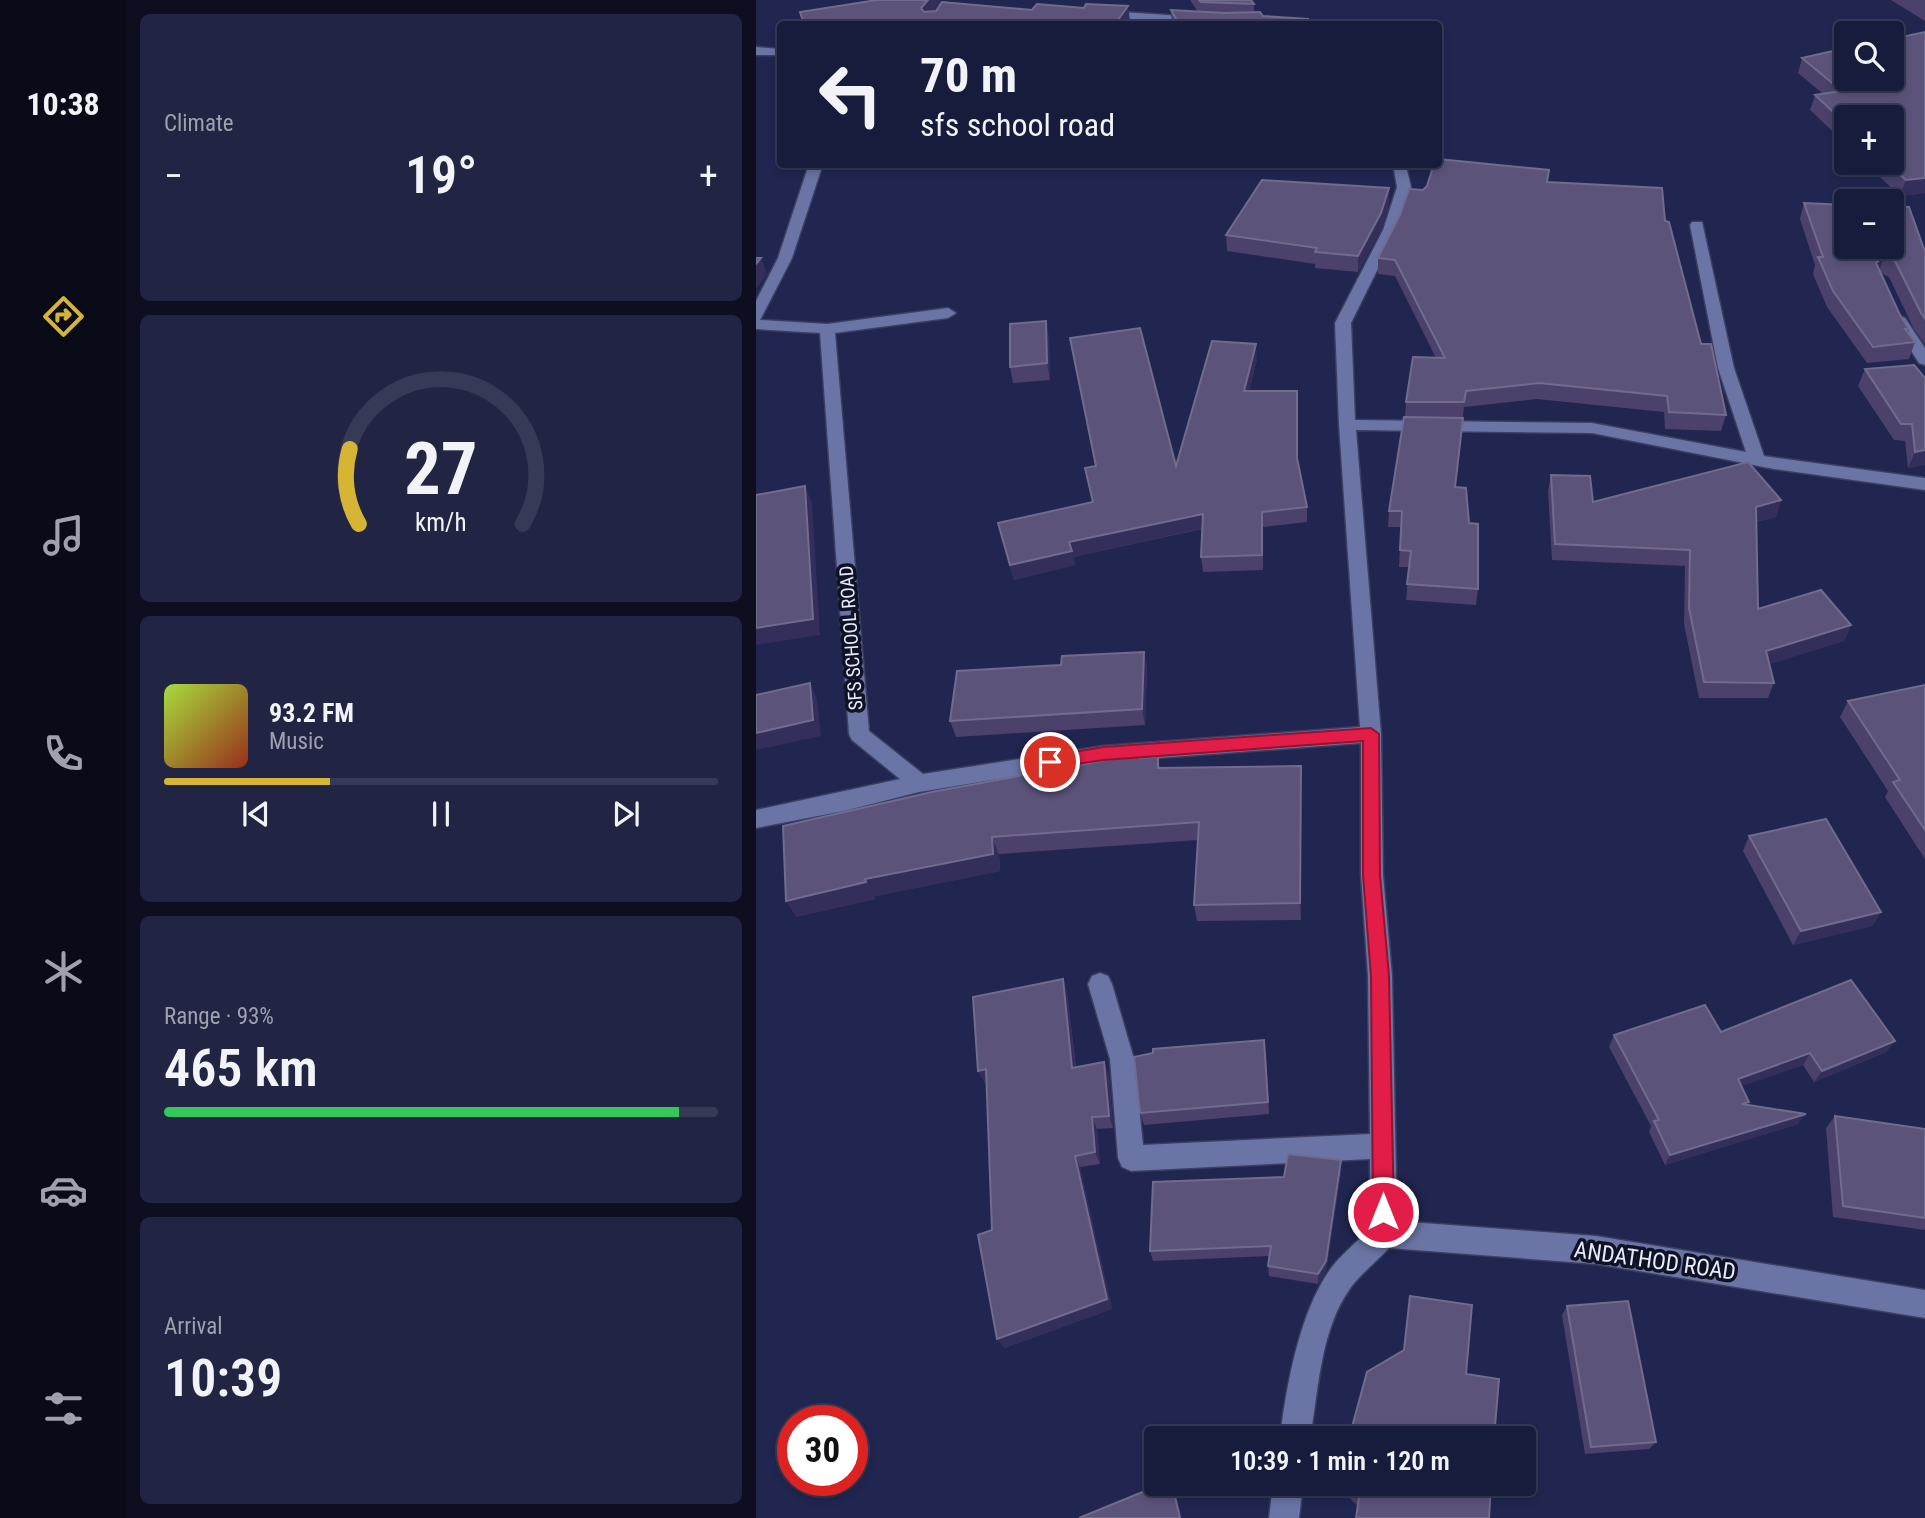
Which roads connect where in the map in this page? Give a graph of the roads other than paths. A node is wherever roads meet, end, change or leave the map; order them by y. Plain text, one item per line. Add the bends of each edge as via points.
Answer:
1 (1090, 14) edge
2 (1206, 21) edge
3 (756, 51) edge
4 (777, 52) edge
5 (815, 168) edge
6 (1400, 168) edge
7 (1697, 225) dead end
8 (1894, 309) edge
9 (948, 313) dead end
10 (756, 316) edge
11 (756, 324) edge
12 (827, 329) junction
13 (1925, 360) edge
14 (1347, 425) junction
15 (1757, 460) junction
16 (1925, 484) edge
17 (1371, 734) junction
18 (919, 783) junction
19 (756, 819) edge
20 (1100, 984) dead end
21 (1383, 1146) junction
22 (1384, 1234) junction
23 (1925, 1304) edge
24 (1297, 1426) edge
25 (1287, 1496) edge
26 (1284, 1518) edge

1 - 2 street
3 - 4 street
5 - 10 street via 785,258
6 - 14 street via 1404,187 1390,230 1343,323
7 - 15 street via 1726,368
8 - 13 street
9 - 12 street
11 - 12 street
12 - 18 street, SFS SCHOOL ROAD via 859,734
14 - 15 street via 1592,428
14 - 17 street
15 - 16 street
17 - 18 street via 1103,754
17 - 21 street
18 - 19 street
20 - 21 street via 1122,1059 1131,1158
21 - 22 street
22 - 23 street, ANDATHOD ROAD via 1596,1250
22 - 24 street via 1341,1278 1323,1314 1309,1350
25 - 26 street

